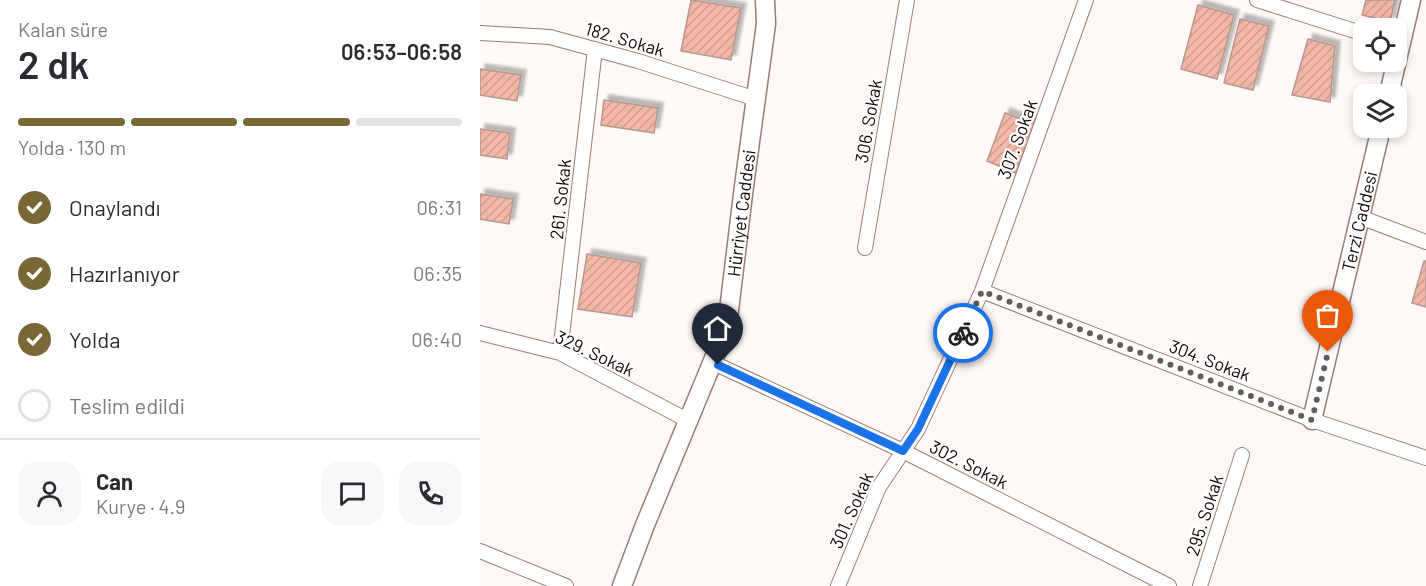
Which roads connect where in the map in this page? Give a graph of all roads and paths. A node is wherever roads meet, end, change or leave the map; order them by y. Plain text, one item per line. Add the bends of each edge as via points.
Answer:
1 (765, 0) edge
2 (907, 0) edge
3 (1086, 0) edge
4 (1257, 0) edge
5 (1411, 0) edge
6 (1406, 18) edge
7 (1353, 31) edge
8 (480, 33) edge
9 (595, 49) junction
10 (756, 99) junction
11 (1380, 138) edge
12 (1360, 217) junction
13 (1426, 242) edge
14 (865, 248) dead end
15 (982, 291) junction
16 (480, 333) edge
17 (560, 353) junction
18 (718, 365) dead end
19 (1312, 420) junction
20 (689, 421) junction
21 (903, 451) junction
22 (1242, 455) dead end
23 (1426, 458) edge
24 (480, 551) edge
25 (566, 586) edge
26 (622, 586) edge
27 (838, 586) edge
28 (1170, 586) edge
29 (1200, 586) edge

1 - 10 street, Hürriyet Caddesi via 766,24
2 - 14 street, 306. Sokak
3 - 15 street, 307. Sokak
4 - 7 street
5 - 6 street
8 - 9 street, 182. Sokak via 550,37
9 - 10 street, 182. Sokak
9 - 17 street, 261. Sokak
10 - 20 street, Hürriyet Caddesi via 727,327
11 - 12 street, Terzi Caddesi
12 - 13 street
12 - 19 street, Terzi Caddesi
15 - 19 street, 304. Sokak
15 - 21 street, 301. Sokak via 918,429
16 - 17 street, 329. Sokak
17 - 20 street, 329. Sokak
18 - 21 street, 302. Sokak
19 - 23 street, 304. Sokak
20 - 26 street, Hürriyet Caddesi
21 - 27 street, 301. Sokak via 879,487
21 - 28 street, 302. Sokak
22 - 29 street, 295. Sokak
24 - 25 street

